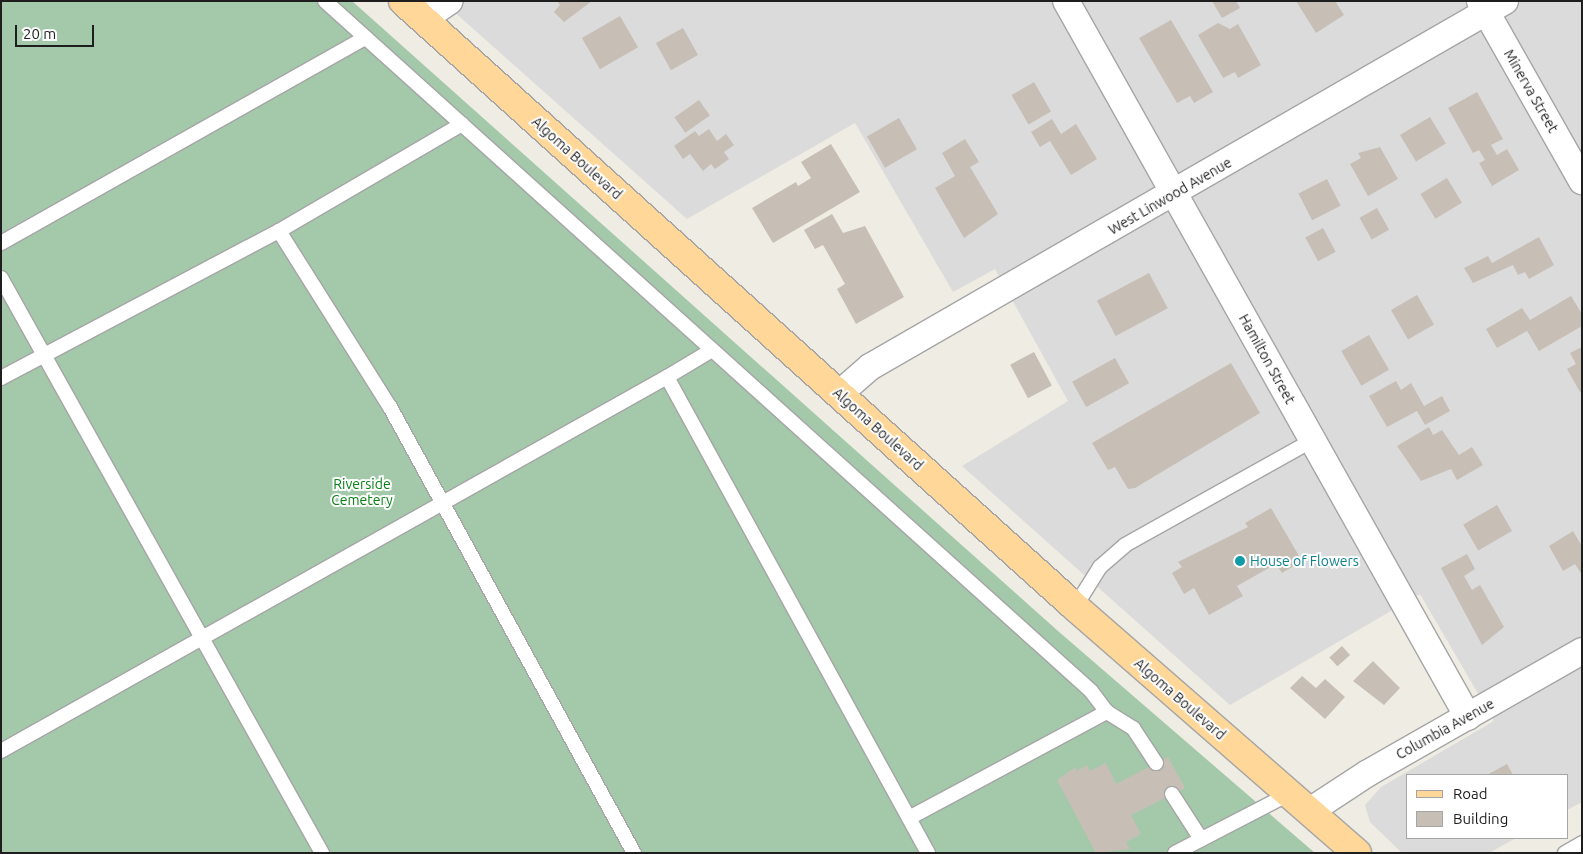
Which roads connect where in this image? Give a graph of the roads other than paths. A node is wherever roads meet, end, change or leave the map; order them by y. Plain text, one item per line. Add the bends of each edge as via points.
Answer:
1 (325, 1) edge
2 (450, 1) edge
3 (1066, 1) edge
4 (1490, 5) edge
5 (413, 10) edge
6 (365, 38) junction
7 (462, 124) junction
8 (1582, 181) edge
9 (1176, 194) junction
10 (279, 231) junction
11 (1, 243) edge
12 (1, 278) edge
13 (712, 350) junction
14 (44, 354) junction
15 (668, 377) junction
16 (1, 378) edge
17 (839, 394) junction
18 (1312, 440) junction
19 (439, 504) junction
20 (1075, 607) junction
21 (203, 638) junction
22 (1582, 651) edge
23 (1107, 712) junction
24 (1468, 717) junction
25 (1, 752) edge
26 (1156, 763) dead end
27 (1172, 794) dead end
28 (1289, 794) junction
29 (1310, 811) junction
30 (909, 818) junction
31 (1201, 839) junction
32 (1582, 843) edge
33 (322, 853) edge
34 (634, 853) edge
35 (928, 853) edge
36 (1175, 853) edge
37 (1358, 853) edge
38 (1565, 853) edge

1 - 6 lane
2 - 5 street
3 - 9 street, Hamilton Street
4 - 8 street, Minerva Street
4 - 9 street, West Linwood Avenue
5 - 17 main road, Algoma Boulevard
6 - 7 lane
6 - 11 lane
7 - 10 lane
7 - 13 lane
9 - 17 street, West Linwood Avenue via 870,367
9 - 18 street, Hamilton Street
10 - 14 lane
10 - 19 lane via 390,407
12 - 14 lane
13 - 15 lane
13 - 23 lane via 1091,691
14 - 16 lane
14 - 21 lane
15 - 19 lane
15 - 30 lane
17 - 20 main road, Algoma Boulevard
18 - 20 lane via 1125,545 1100,566
18 - 24 street, Hamilton Street
19 - 21 lane
19 - 34 lane
20 - 28 main road, Algoma Boulevard
21 - 25 lane
21 - 33 lane
22 - 24 street, Columbia Avenue
23 - 26 lane via 1133,728
23 - 30 lane
24 - 29 street, Columbia Avenue
27 - 31 lane
28 - 29 main road, Algoma Boulevard
28 - 31 lane
29 - 37 main road, Algoma Boulevard
30 - 35 lane
31 - 36 lane
32 - 38 lane

